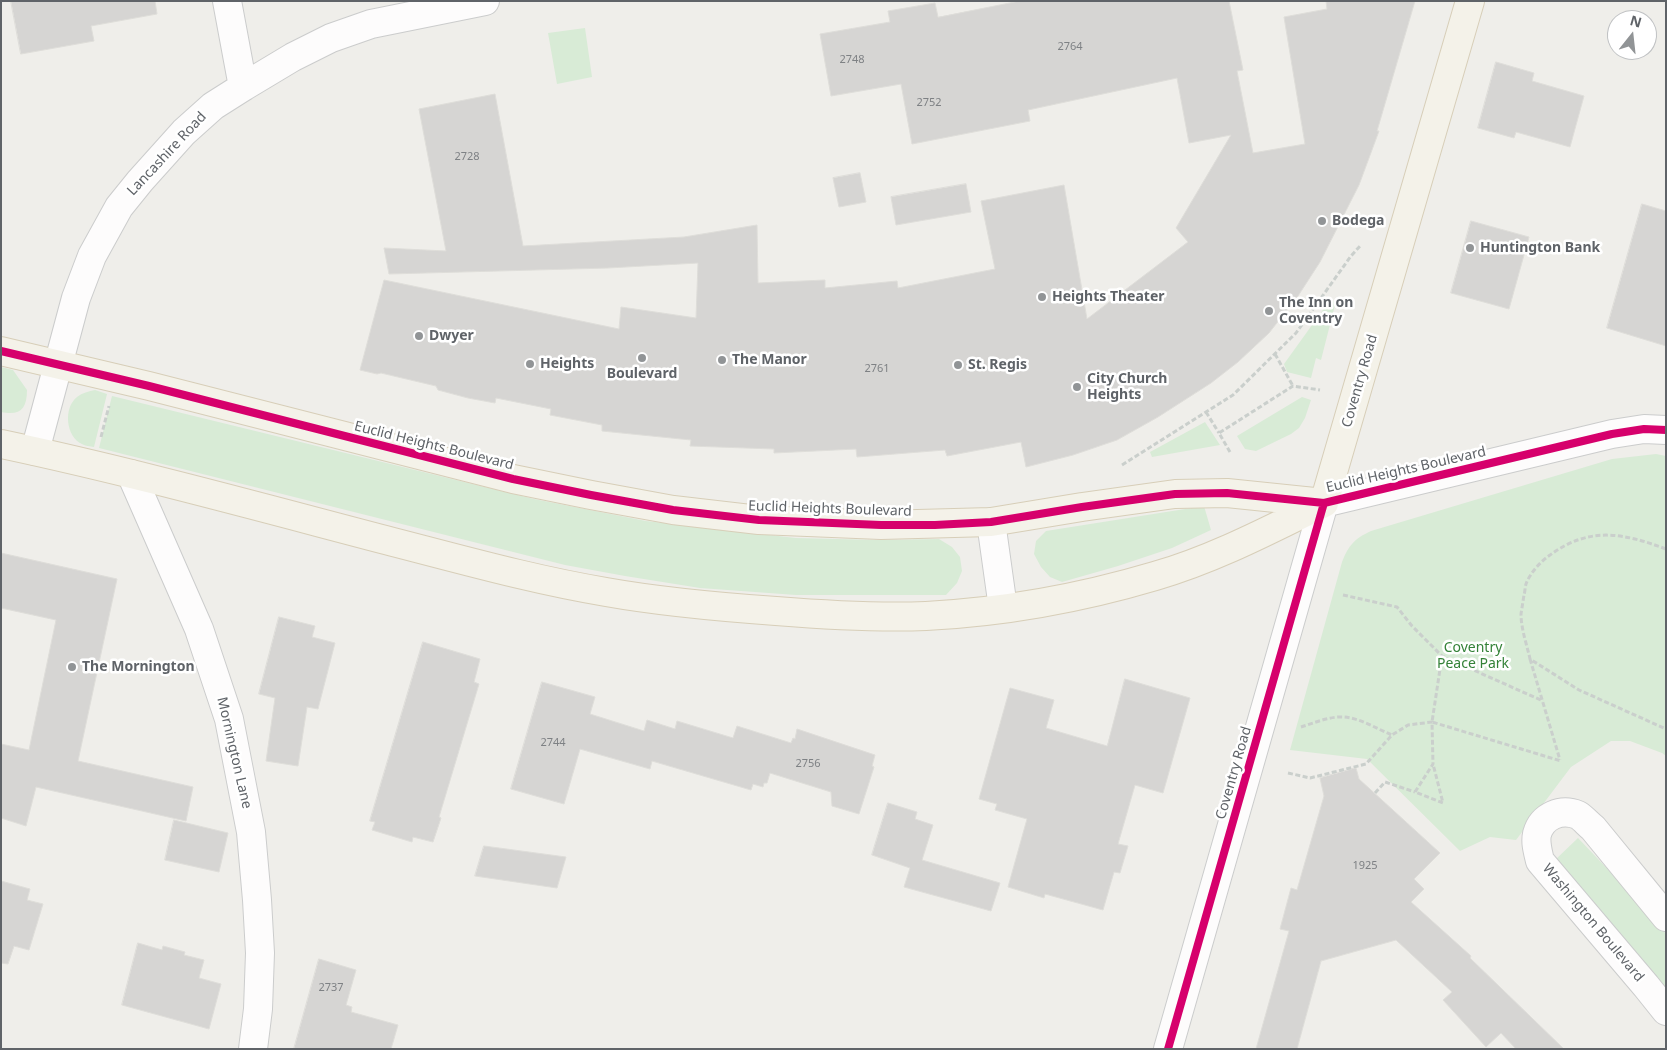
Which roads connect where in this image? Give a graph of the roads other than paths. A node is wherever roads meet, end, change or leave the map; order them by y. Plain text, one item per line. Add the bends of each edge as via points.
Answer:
1 (227, 1) edge
2 (485, 1) edge
3 (1470, 1) edge
4 (243, 87) junction
5 (1, 351) edge
6 (58, 363) junction
7 (1666, 430) edge
8 (1, 444) edge
9 (35, 451) junction
10 (131, 474) junction
11 (1324, 503) junction
12 (991, 522) junction
13 (1003, 608) junction
14 (1666, 917) edge
15 (1666, 1011) edge
16 (253, 1049) edge
17 (1168, 1049) edge

1 - 4 street
2 - 4 street, Lancashire Road via 372,24 342,34 293,57
3 - 11 main road, Coventry Road
4 - 6 street, Lancashire Road via 213,106 184,132 119,207 88,265
5 - 6 main road, Euclid Heights Boulevard
6 - 9 street, Lancashire Road
6 - 12 main road, Euclid Heights Boulevard via 512,479 674,510 759,520 881,525
7 - 11 street, Euclid Heights Boulevard via 1612,434
8 - 9 main road, Euclid Heights Boulevard
9 - 10 main road, Euclid Heights Boulevard
10 - 13 main road, Euclid Heights Boulevard via 490,567 630,596 713,607 836,616 925,616
10 - 16 street, Mornington Lane via 199,629 229,720 251,832 257,900 260,953
11 - 12 main road, Euclid Heights Boulevard via 1227,493 1175,494
11 - 13 main road, Euclid Heights Boulevard via 1206,559 1157,576 1102,591
11 - 17 street, Coventry Road
12 - 13 street
14 - 15 street, Washington Boulevard via 1593,828 1579,816 1555,813 1544,822 1536,841 1540,861

